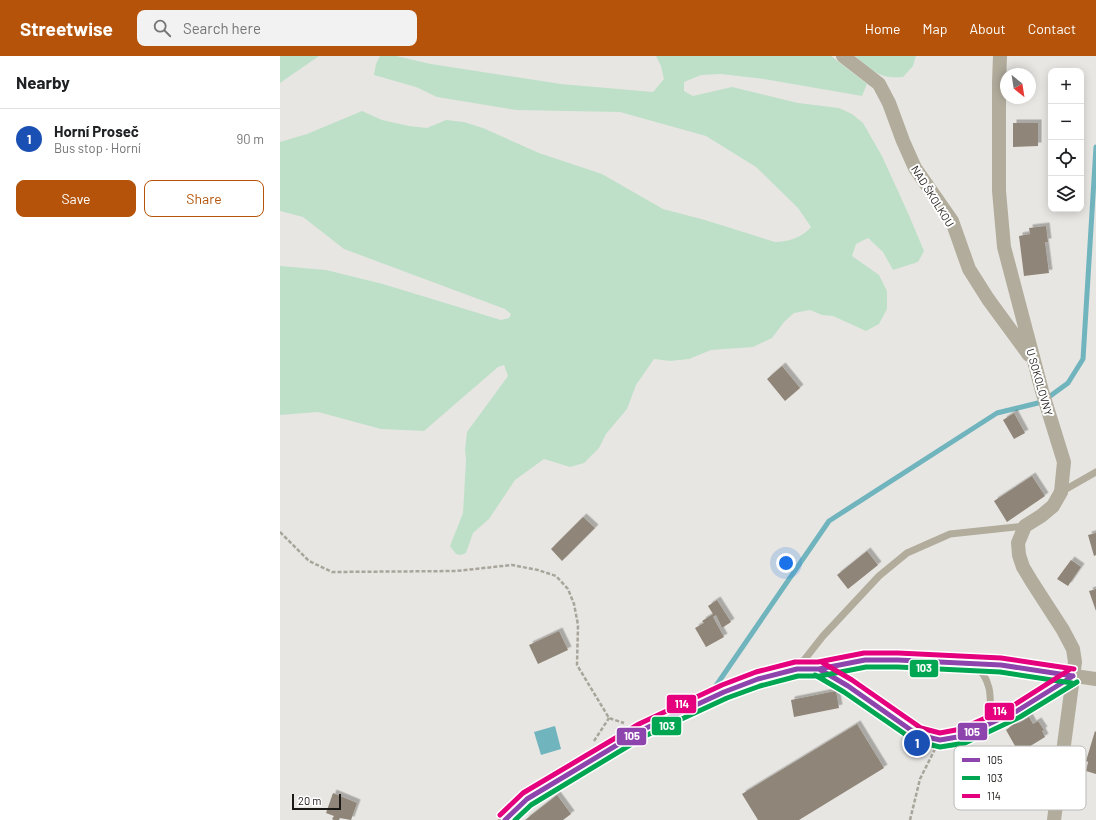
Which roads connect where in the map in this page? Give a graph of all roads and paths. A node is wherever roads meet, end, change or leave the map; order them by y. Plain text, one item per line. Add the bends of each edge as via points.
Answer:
1 (843, 56) edge
2 (1000, 56) edge
3 (1034, 361) junction
4 (1096, 472) edge
5 (1061, 492) junction
6 (1025, 526) junction
7 (280, 532) edge
8 (970, 663) junction
9 (797, 669) junction
10 (819, 669) junction
11 (1073, 676) junction
12 (1096, 679) edge
13 (609, 718) dead end
14 (978, 729) junction
15 (940, 740) junction
16 (1064, 746) edge
17 (1055, 810) edge
18 (505, 820) edge
19 (910, 820) edge
20 (1054, 820) edge

1 - 3 street, NAD ŠKOLKOU via 879,84 915,168 952,221 969,269
2 - 3 street, U SOKOLOVNY via 999,191 1004,247
3 - 5 street, U SOKOLOVNY via 1064,462
4 - 5 lane
5 - 6 street, U SOKOLOVNY via 1052,506
6 - 9 lane via 950,534 907,553 878,576 823,636
6 - 11 street via 1018,543 1018,555 1073,649
7 - 13 path via 309,561 332,572 456,571 512,565 556,576 568,589 574,604 578,625 577,666
8 - 10 street via 865,660
8 - 11 street
8 - 14 lane via 979,669 988,683 991,704 990,717
9 - 10 street
9 - 18 street via 758,679 724,692 642,730 527,799
10 - 15 lane via 918,735
11 - 12 street
11 - 14 lane via 1017,711
11 - 16 street
14 - 15 lane via 962,736
15 - 19 path via 920,779
17 - 20 street

